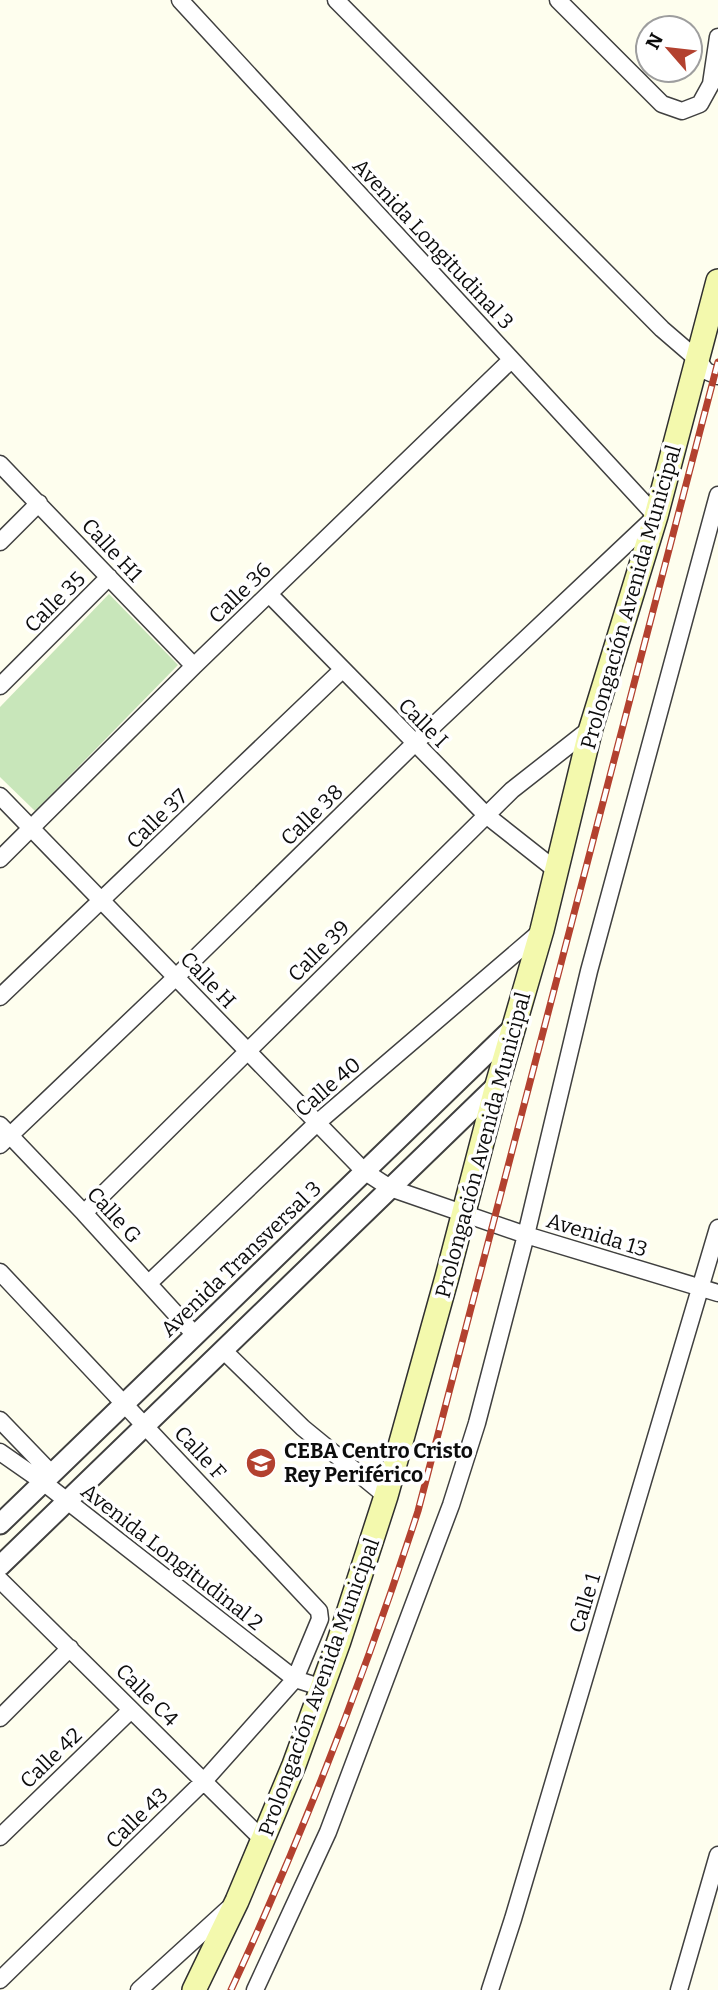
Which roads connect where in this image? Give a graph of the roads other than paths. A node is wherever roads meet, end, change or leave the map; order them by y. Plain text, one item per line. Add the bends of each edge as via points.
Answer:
1 (180, 0) edge
2 (336, 0) edge
3 (558, 0) edge
4 (718, 37) edge
5 (718, 281) edge
6 (511, 360) junction
7 (698, 360) junction
8 (718, 376) edge
9 (0, 464) edge
10 (718, 495) edge
11 (39, 503) junction
12 (656, 516) junction
13 (0, 542) edge
14 (109, 577) junction
15 (269, 594) junction
16 (194, 666) junction
17 (342, 670) junction
18 (0, 686) edge
19 (591, 728) junction
20 (414, 744) junction
21 (0, 796) edge
22 (486, 815) junction
23 (32, 828) junction
24 (0, 859) edge
25 (557, 871) junction
26 (102, 901) junction
27 (542, 930) junction
28 (176, 977) junction
29 (0, 997) edge
30 (514, 1027) junction
31 (248, 1051) junction
32 (497, 1085) junction
33 (317, 1123) junction
34 (3, 1135) edge
35 (364, 1171) junction
36 (390, 1188) junction
37 (84, 1213) junction
38 (464, 1213) junction
39 (718, 1228) edge
40 (526, 1235) junction
41 (0, 1272) edge
42 (149, 1283) junction
43 (700, 1288) junction
44 (718, 1293) edge
45 (195, 1335) junction
46 (223, 1350) junction
47 (125, 1403) junction
48 (0, 1420) edge
49 (146, 1425) junction
50 (0, 1452) edge
51 (48, 1478) junction
52 (386, 1496) junction
53 (67, 1502) junction
54 (0, 1524) edge
55 (0, 1566) edge
56 (0, 1580) edge
57 (70, 1648) junction
58 (295, 1679) junction
59 (323, 1688) junction
60 (131, 1710) junction
61 (0, 1718) edge
62 (204, 1781) junction
63 (0, 1837) edge
64 (264, 1841) junction
65 (718, 1855) edge
66 (237, 1901) junction
67 (0, 1980) edge
68 (139, 1990) edge
69 (194, 1990) edge
70 (256, 1990) edge
71 (490, 1990) edge
72 (679, 1990) edge

1 - 6 street, Avenida Longitudinal 3
2 - 7 street
3 - 4 street via 662,104 682,111 700,104 711,84
5 - 7 main road, Prolongación Avenida Municipal
6 - 12 street, Avenida Longitudinal 3
6 - 15 street, Calle 36
7 - 8 street via 706,371
7 - 12 main road, Prolongación Avenida Municipal
9 - 11 street, Calle H1
10 - 40 street via 589,971
11 - 13 street
11 - 14 street, Calle H1
12 - 19 main road, Prolongación Avenida Municipal
12 - 20 street, Calle 38
14 - 16 street, Calle H1
14 - 18 street, Calle 35
15 - 16 street, Calle 36
15 - 17 street, Calle I
16 - 23 street, Calle 36
17 - 20 street, Calle I
17 - 26 street, Calle 37
19 - 22 street, Calle 39
19 - 25 main road, Prolongación Avenida Municipal
20 - 22 street, Calle I
20 - 28 street, Calle 38
21 - 23 street, Calle H
22 - 25 street, Calle I
22 - 31 street, Calle 39
23 - 24 street, Calle 36
23 - 26 street, Calle H
25 - 27 main road, Prolongación Avenida Municipal
26 - 28 street, Calle H
26 - 29 street, Calle 37
27 - 30 main road, Prolongación Avenida Municipal
27 - 33 street, Calle 40
28 - 31 street, Calle H
28 - 34 street, Calle 38
30 - 32 main road, Prolongación Avenida Municipal
30 - 35 street, Avenida Transversal 3
31 - 33 street, Calle H
31 - 37 street, Calle 39
32 - 36 street
32 - 38 main road, Prolongación Avenida Municipal
33 - 35 street, Calle H
33 - 42 street, Calle 40
34 - 37 street, Calle G
35 - 36 street, Calle H
35 - 45 street, Avenida Transversal 3
36 - 38 street, Avenida 13
36 - 46 street
37 - 42 street, Calle G
38 - 40 street, Avenida 13
38 - 52 main road, Prolongación Avenida Municipal
39 - 43 street, Calle 1
40 - 43 street, Avenida 13
40 - 70 street via 451,1504 328,1832
41 - 47 street, Calle F
42 - 45 street, Calle G
43 - 44 street, Avenida 13
43 - 71 street, Calle 1
45 - 47 street, Avenida Transversal 3
46 - 49 street
46 - 52 street via 303,1428
47 - 49 street, Calle F
47 - 51 street, Avenida Transversal 3
48 - 51 street
49 - 53 street
49 - 58 street, Calle F via 319,1611 320,1619
50 - 51 street, Avenida Longitudinal 2
51 - 53 street, Avenida Longitudinal 2
51 - 54 street, Avenida Transversal 3
52 - 59 main road, Prolongación Avenida Municipal
53 - 55 street
53 - 58 street, Avenida Longitudinal 2
56 - 57 street, Calle C4
57 - 60 street, Calle C4
57 - 61 street
58 - 59 street, Avenida Longitudinal 2
58 - 62 street, Calle 43
59 - 64 main road, Prolongación Avenida Municipal
60 - 62 street, Calle C4
60 - 63 street, Calle 42
62 - 64 street, Calle C4
62 - 67 street, Calle 43
64 - 66 main road, Prolongación Avenida Municipal
65 - 72 street
66 - 68 street
66 - 69 main road, Prolongación Avenida Municipal

